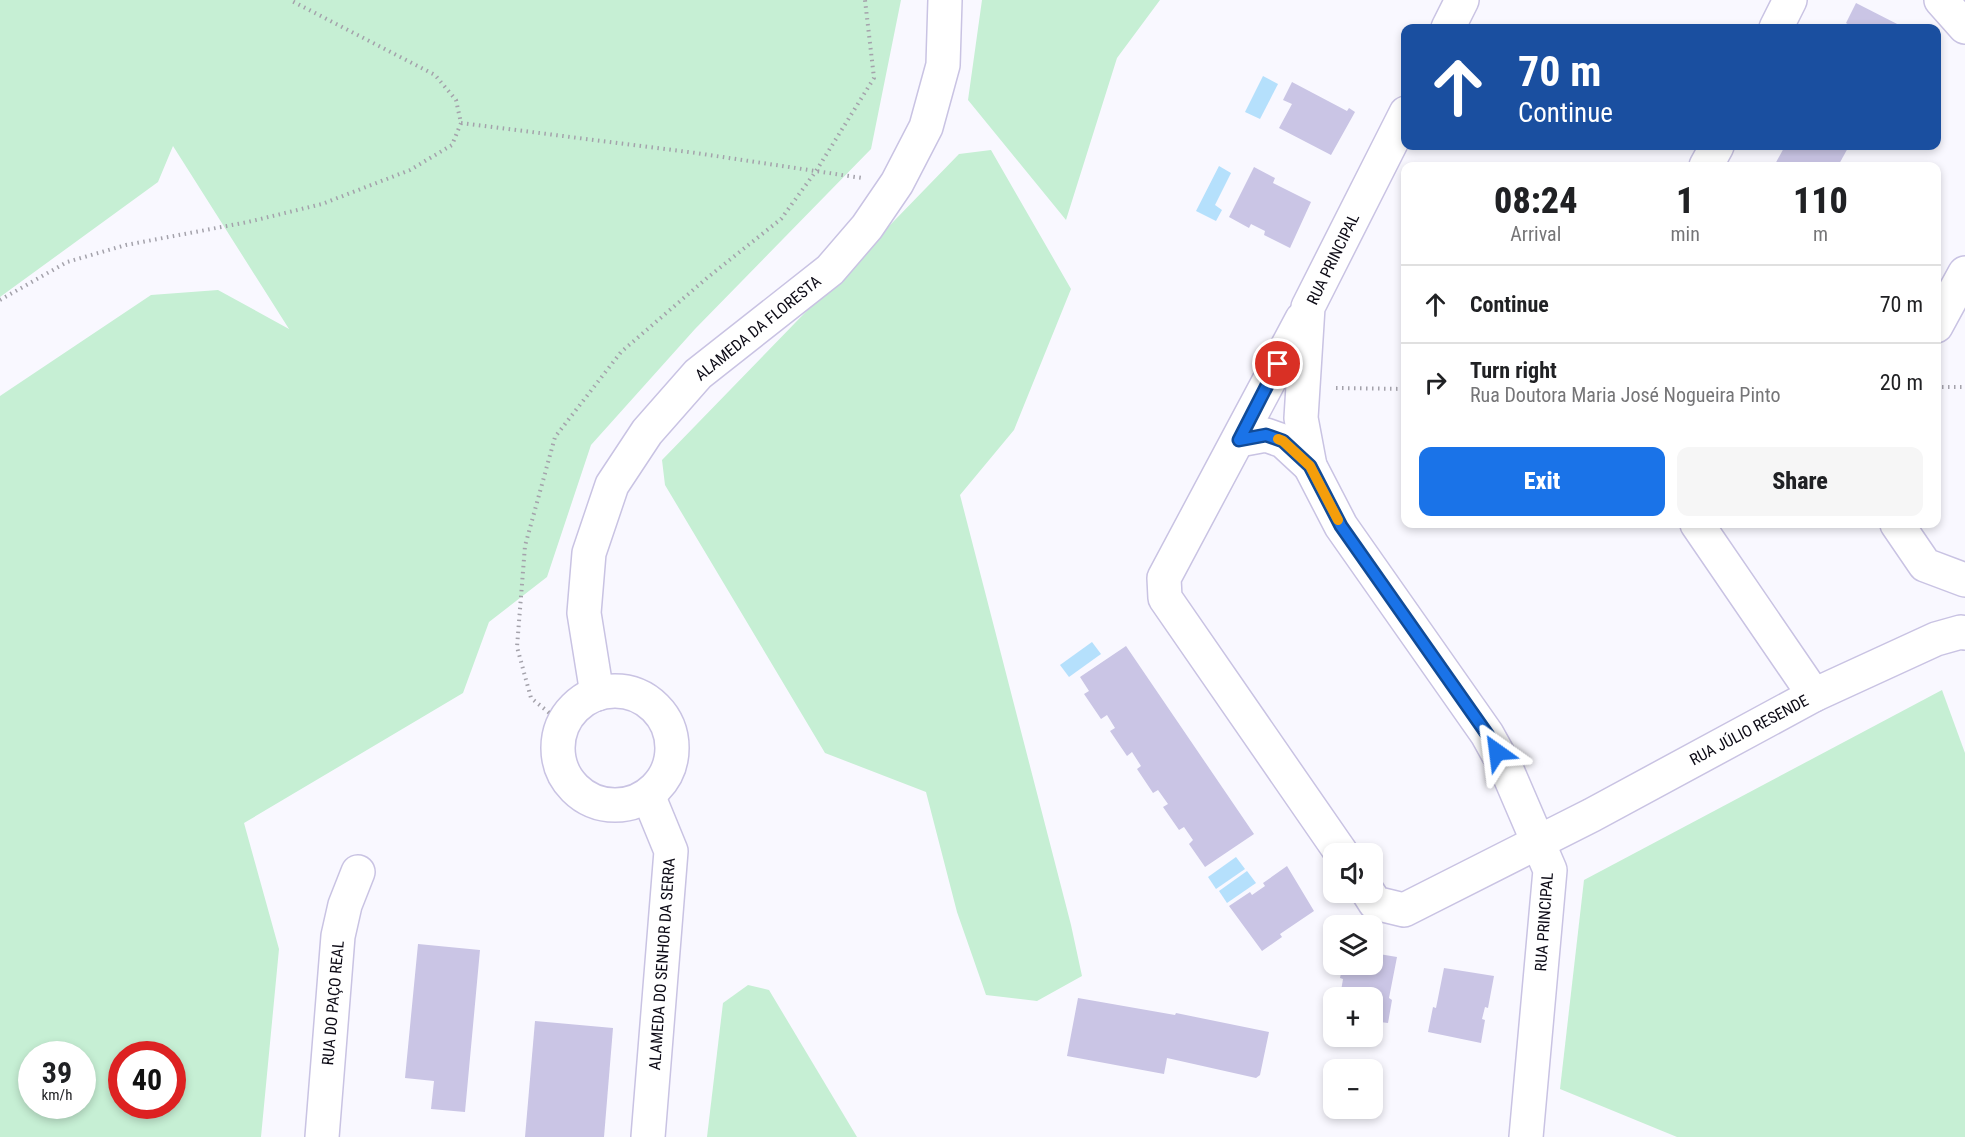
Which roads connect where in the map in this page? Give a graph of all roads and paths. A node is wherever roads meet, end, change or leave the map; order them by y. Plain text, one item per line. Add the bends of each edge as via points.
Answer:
1 (290, 0) edge
2 (865, 0) edge
3 (945, 0) edge
4 (1462, 0) edge
5 (1790, 0) edge
6 (1941, 0) edge
7 (1450, 24) edge
8 (1778, 24) edge
9 (1965, 27) edge
10 (461, 123) junction
11 (1401, 123) edge
12 (816, 171) junction
13 (897, 183) junction
14 (1965, 273) edge
15 (0, 300) edge
16 (1308, 307) junction
17 (1941, 317) edge
18 (1941, 387) edge
19 (1965, 387) edge
20 (1302, 388) junction
21 (1401, 388) edge
22 (1239, 440) junction
23 (1310, 466) junction
24 (1700, 528) edge
25 (1900, 528) edge
26 (1965, 580) edge
27 (1964, 630) edge
28 (597, 694) junction
29 (1814, 695) junction
30 (648, 795) junction
31 (1538, 842) junction
32 (1334, 843) edge
33 (358, 872) dead end
34 (1375, 903) edge
35 (322, 1137) edge
36 (648, 1137) edge
37 (1526, 1137) edge

1 - 10 path via 435,75 456,100
2 - 12 path via 874,78
3 - 13 street, ALAMEDA DA FLORESTA via 943,65 926,127
4 - 7 street
5 - 8 street
6 - 9 street
10 - 12 path
10 - 15 path via 452,145 410,170 322,204 106,250 67,262
11 - 16 street, RUA PRINCIPAL
12 - 13 path
13 - 28 street, ALAMEDA DA FLORESTA via 867,227 830,270 698,374 647,432 612,485 589,553 584,613
14 - 17 street
16 - 20 street, RUA PRINCIPAL
16 - 22 street
18 - 19 path
20 - 21 path
20 - 23 street, RUA PRINCIPAL via 1301,418
22 - 23 street via 1266,435 1283,441
22 - 32 street via 1164,578 1165,598
23 - 31 street, RUA PRINCIPAL via 1341,526 1487,734
24 - 29 street
25 - 26 street via 1924,565
27 - 29 street, RUA JÚLIO RESENDE
28 - 30 street via 620,691 642,698 660,712 670,733 672,756 664,778
28 - 30 street via 576,706 563,724 557,747 561,769 572,787 589,799 609,805 629,804
29 - 31 street, RUA JÚLIO RESENDE
30 - 36 street, ALAMEDA DO SENHOR DA SERRA via 671,852
31 - 34 street, RUA JÚLIO RESENDE via 1404,910
31 - 37 street, RUA PRINCIPAL via 1550,870
33 - 35 street, RUA DO PAÇO REAL via 338,936

